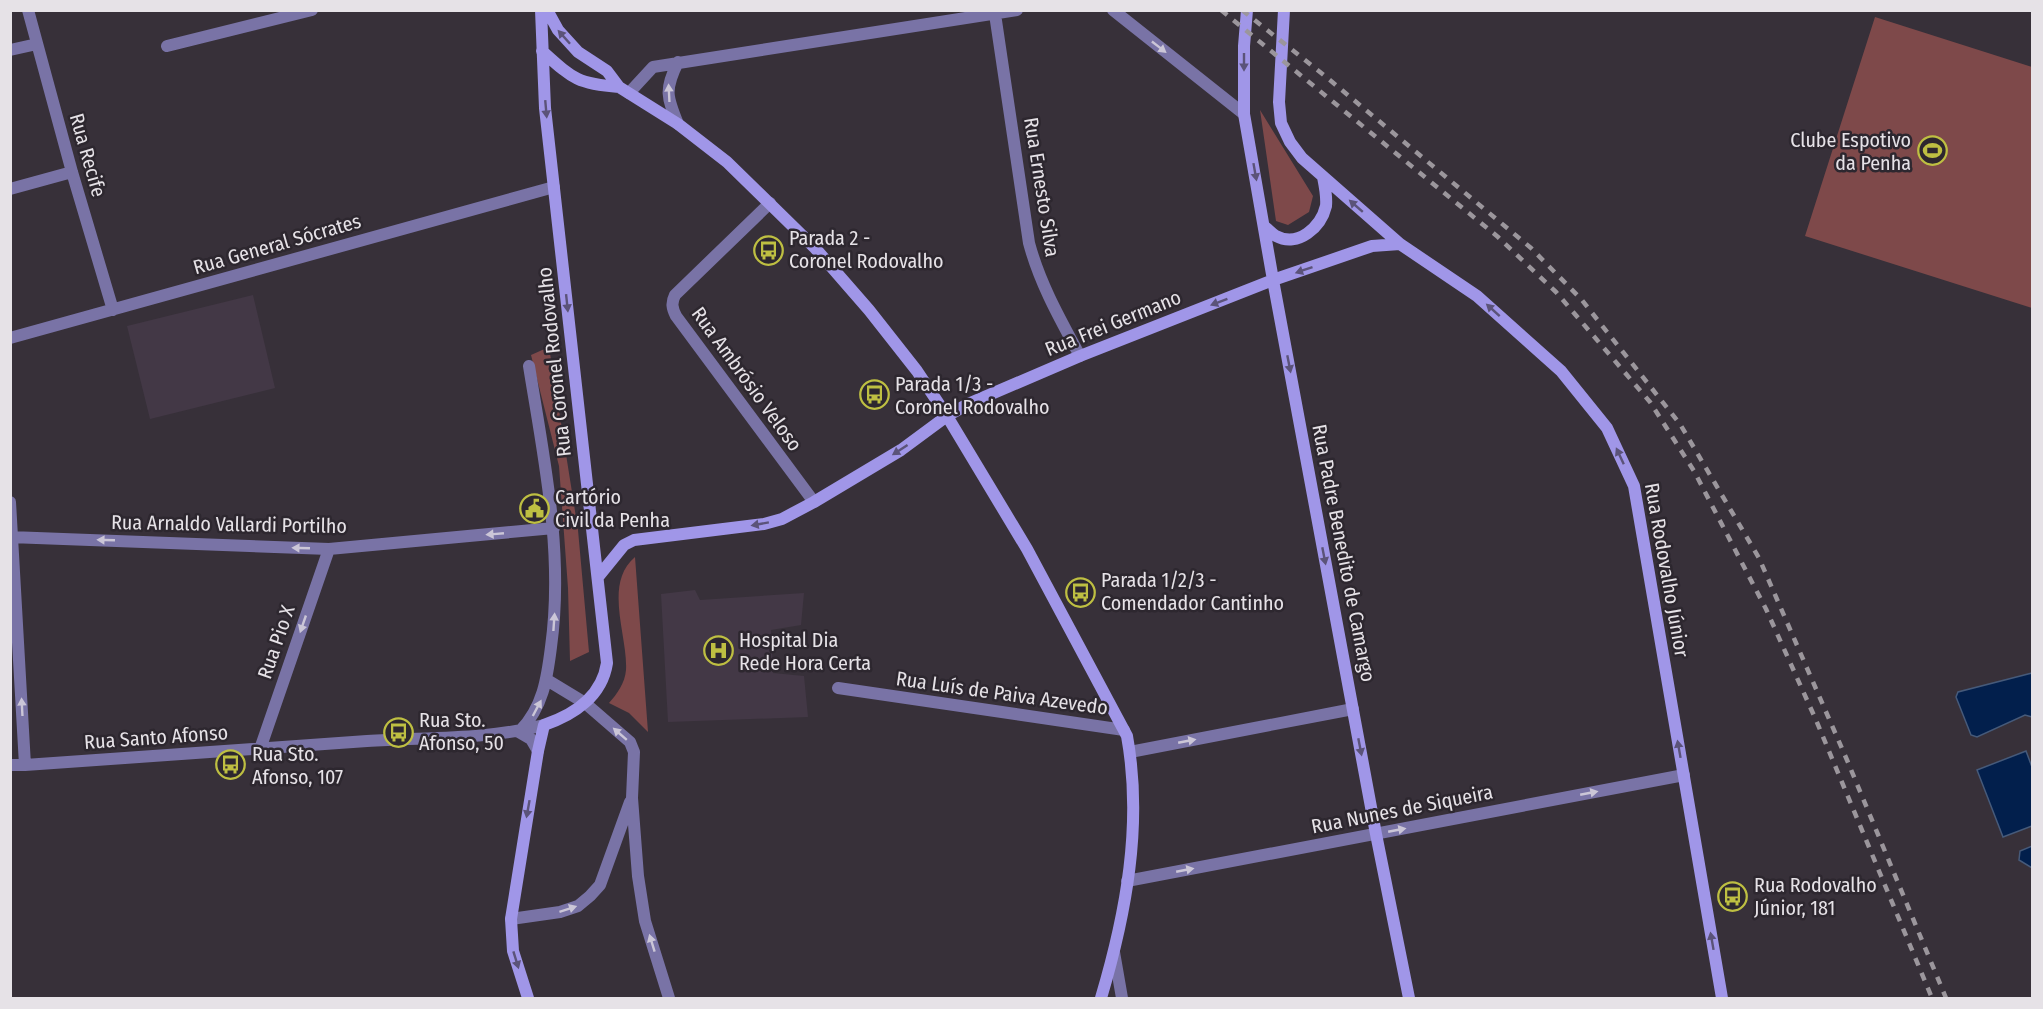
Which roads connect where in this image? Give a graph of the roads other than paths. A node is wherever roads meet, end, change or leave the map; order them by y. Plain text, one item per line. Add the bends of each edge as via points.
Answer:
1 (28, 10) edge
2 (312, 10) edge
3 (541, 10) edge
4 (547, 10) edge
5 (1017, 10) edge
6 (1113, 10) edge
7 (1247, 10) edge
8 (1284, 10) edge
9 (995, 14) junction
10 (37, 44) junction
11 (167, 46) dead end
12 (10, 51) edge
13 (542, 51) junction
14 (678, 62) junction
15 (624, 90) junction
16 (1244, 114) junction
17 (678, 124) junction
18 (72, 172) junction
19 (1323, 177) junction
20 (554, 187) junction
21 (10, 189) edge
22 (770, 203) junction
23 (1265, 227) junction
24 (1400, 244) junction
25 (1273, 280) junction
26 (113, 310) junction
27 (10, 338) edge
28 (1080, 356) junction
29 (529, 366) dead end
30 (947, 416) junction
31 (10, 502) edge
32 (814, 502) junction
33 (554, 528) junction
34 (11, 536) edge
35 (329, 549) junction
36 (598, 577) junction
37 (547, 680) junction
38 (838, 688) dead end
39 (585, 703) junction
40 (1353, 709) junction
41 (544, 725) junction
42 (1124, 730) junction
43 (519, 732) junction
44 (260, 749) junction
45 (538, 752) junction
46 (1130, 752) junction
47 (10, 765) edge
48 (25, 765) junction
49 (1684, 775) junction
50 (632, 798) junction
51 (1376, 834) junction
52 (1127, 881) junction
53 (510, 919) junction
54 (1114, 952) junction
55 (528, 999) edge
56 (669, 999) edge
57 (1101, 999) edge
58 (1122, 999) edge
59 (1409, 999) edge
60 (1722, 999) edge

1 - 10 street, Rua Recife
2 - 11 street
3 - 13 main road, Rua Coronel Rodovalho
15 -> 4 main road via 607,71 578,52 558,30
5 - 9 street
6 -> 16 street
7 -> 16 main road, Rua Padre Benedito de Camargo
8 - 19 main road, Rua Rodovalho Júnior via 1281,123 1302,158
9 - 14 street
9 - 28 street, Rua Ernesto Silva via 1029,243 1047,293
10 - 12 street
10 - 18 street, Rua Recife
13 - 15 main road via 581,82
13 -> 20 main road, Rua Coronel Rodovalho
14 - 15 street via 653,67
17 -> 14 street via 667,89
15 - 17 main road
16 -> 23 main road, Rua Padre Benedito de Camargo
17 - 22 main road via 727,162
18 - 21 street
18 - 26 street, Rua Recife
19 - 23 main road via 1326,206 1315,228 1293,239 1276,236
24 -> 19 main road, Rua Rodovalho Júnior
20 - 26 street, Rua General Sócrates
20 -> 36 main road, Rua Coronel Rodovalho
22 - 30 main road via 869,310
22 - 32 street, Rua Ambrósio Veloso via 675,295 672,308
23 - 25 main road, Rua Padre Benedito de Camargo
24 -> 25 main road, Rua Frei Germano via 1372,246
49 -> 24 main road, Rua Rodovalho Júnior via 1634,486 1607,428 1561,371 1528,341 1477,296
25 -> 28 main road, Rua Frei Germano
25 -> 40 main road, Rua Padre Benedito de Camargo
26 - 27 street, Rua General Sócrates
28 - 30 main road, Rua Frei Germano
29 - 33 street
30 -> 32 main road, Rua Frei Germano via 901,450
30 - 42 main road via 1027,549
31 - 34 street
32 -> 36 main road, Rua Frei Germano via 764,524 634,540 624,545
33 -> 35 street, Rua Arnaldo Vallardi Portilho
37 -> 33 street via 556,590
35 -> 34 street, Rua Arnaldo Vallardi Portilho
48 -> 34 street
35 -> 44 street, Rua Pio X
36 - 39 main road, Rua Coronel Rodovalho via 607,663 599,686
37 - 39 street
43 -> 37 street via 537,708
38 - 42 street, Rua Luís de Paiva Azevedo
39 - 41 main road via 562,719
50 -> 39 street via 634,752 630,742
46 -> 40 street
40 -> 51 main road, Rua Padre Benedito de Camargo
41 - 43 street, Rua Santo Afonso
41 - 45 main road
42 - 46 main road
43 - 44 street, Rua Santo Afonso
43 - 45 street via 531,739
44 - 48 street, Rua Santo Afonso
45 -> 53 main road
46 - 52 main road via 1133,826
47 - 48 street, Rua Santo Afonso
51 -> 49 street, Rua Nunes de Siqueira
60 -> 49 main road, Rua Rodovalho Júnior
53 -> 50 street via 560,912 578,906 590,896 600,885
56 -> 50 street via 645,921
52 -> 51 street, Rua Nunes de Siqueira
51 - 59 main road, Rua Padre Benedito de Camargo
52 - 54 main road
53 -> 55 main road via 513,951
54 - 57 main road
54 - 58 street

